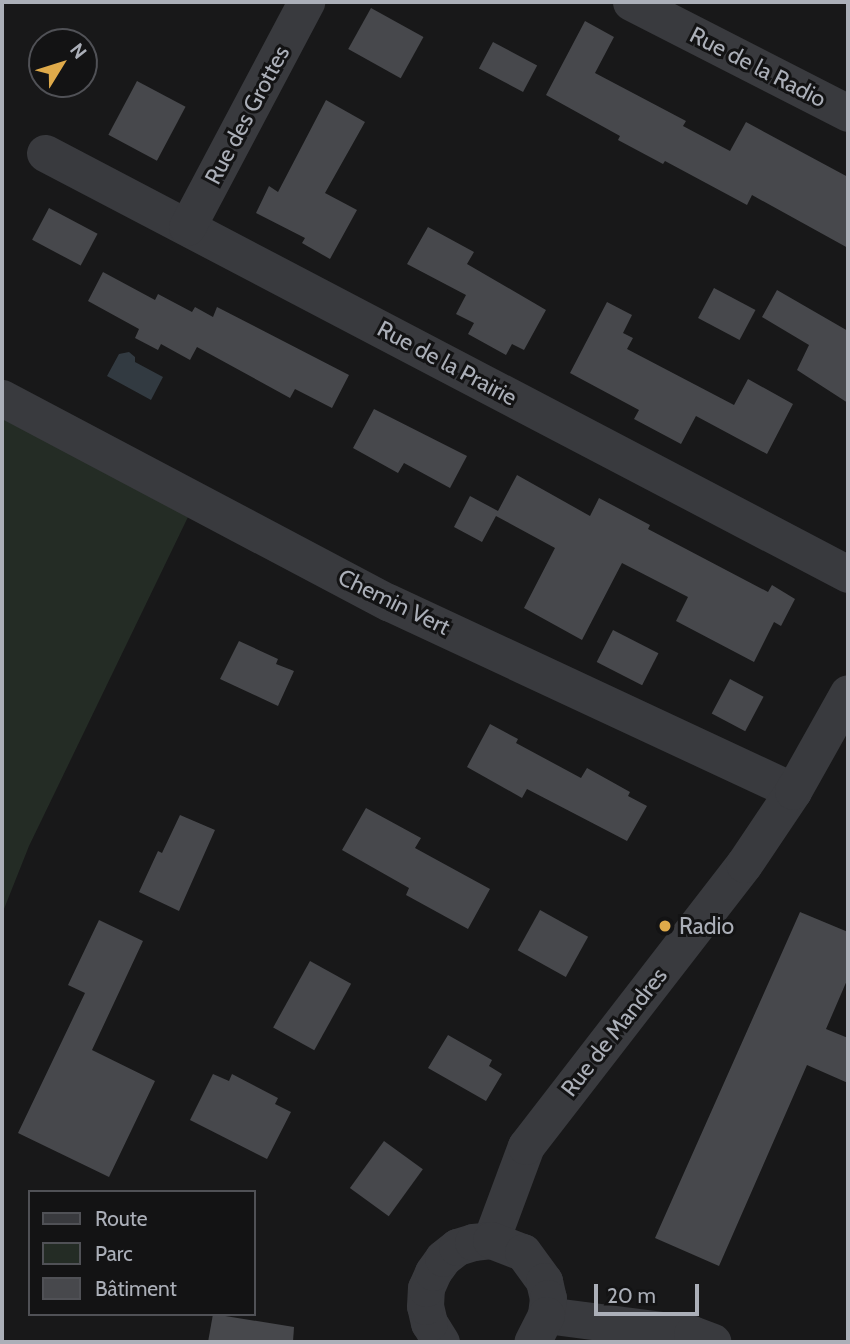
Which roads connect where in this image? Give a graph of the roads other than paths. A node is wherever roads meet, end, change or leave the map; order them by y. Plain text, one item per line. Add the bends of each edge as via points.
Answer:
1 (306, 2) edge
2 (631, 2) edge
3 (848, 113) edge
4 (46, 153) dead end
5 (187, 228) junction
6 (2, 398) edge
7 (848, 574) edge
8 (848, 693) edge
9 (793, 790) junction
10 (491, 1240) junction
11 (539, 1329) edge
12 (437, 1341) edge
13 (713, 1342) edge

1 - 5 street, Rue des Grottes
2 - 3 street, Rue de la Radio
4 - 5 street, Rue de la Prairie
5 - 7 street, Rue de la Prairie
6 - 9 street, Chemin Vert via 388,602
8 - 9 street, Rue de Mandres
9 - 10 street, Rue de Mandres via 744,863 526,1146
10 - 11 street via 516,1248 535,1265 548,1298
10 - 12 street via 457,1247 433,1272 425,1306
11 - 13 street via 692,1334

